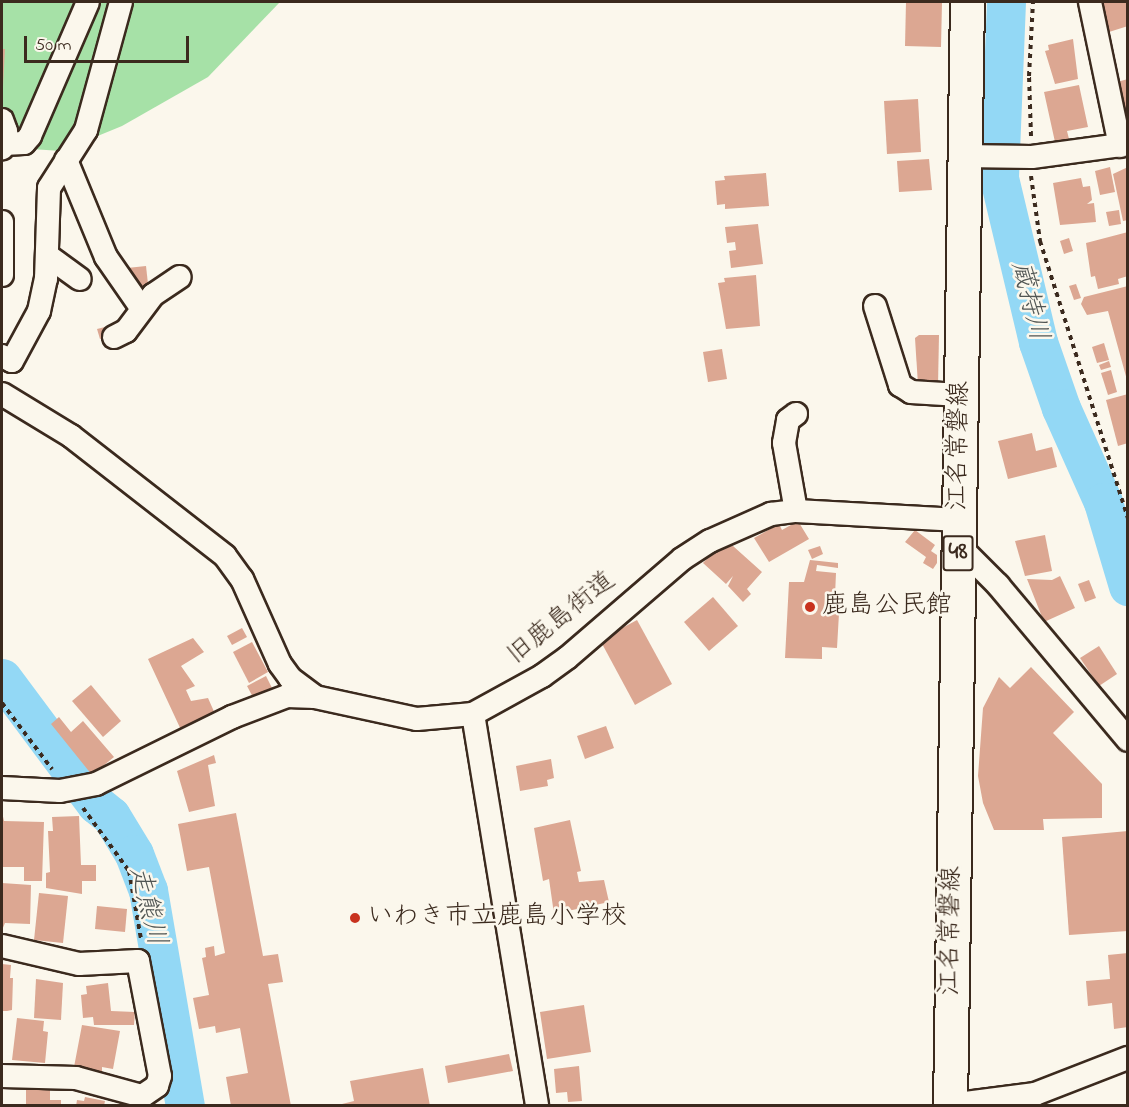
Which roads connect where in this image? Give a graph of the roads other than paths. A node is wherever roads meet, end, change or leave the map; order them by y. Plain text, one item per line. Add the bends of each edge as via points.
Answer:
1 (88, 2) edge
2 (121, 2) edge
3 (967, 2) edge
4 (1090, 2) edge
5 (2, 120) edge
6 (1124, 145) edge
7 (2, 146) edge
8 (972, 156) junction
9 (66, 160) junction
10 (2, 222) edge
11 (48, 256) junction
12 (2, 275) edge
13 (180, 277) dead end
14 (80, 279) dead end
15 (875, 306) dead end
16 (142, 309) junction
17 (114, 337) dead end
18 (2, 356) edge
19 (2, 394) edge
20 (960, 395) junction
21 (796, 414) dead end
22 (796, 511) junction
23 (958, 533) junction
24 (315, 697) junction
25 (473, 714) junction
26 (1128, 740) edge
27 (2, 789) edge
28 (2, 946) edge
29 (1128, 1058) edge
30 (2, 1076) edge
31 (950, 1105) edge
32 (537, 1106) edge

1 - 7 street via 30,136 24,143
2 - 9 street via 86,130
3 - 8 main road, 江名常磐線 / 48
4 - 6 street
5 - 7 street via 6,131
6 - 8 street via 1028,156
8 - 20 main road, 江名常磐線 / 48
9 - 11 street via 49,188
9 - 16 street via 106,257
10 - 12 street
11 - 14 street
11 - 18 street via 39,311 12,361
13 - 16 street via 153,295
15 - 20 street via 900,385 911,392
16 - 17 street via 126,331
19 - 24 street via 71,436 225,556 242,579 280,664 290,678
20 - 23 main road, 江名常磐線 / 48
21 - 22 street via 788,420 784,443
22 - 23 street, 旧鹿島街道
22 - 25 street, 旧鹿島街道 via 771,514 710,541 631,600 542,676
23 - 26 street
23 - 31 main road, 江名常磐線 / 48
24 - 25 street, 旧鹿島街道 via 417,719
24 - 27 street, 旧鹿島街道 via 287,696 232,717 80,788
25 - 32 street
28 - 30 street via 79,964 138,961 160,1076 157,1086 142,1096 76,1078
29 - 31 street via 1035,1094

